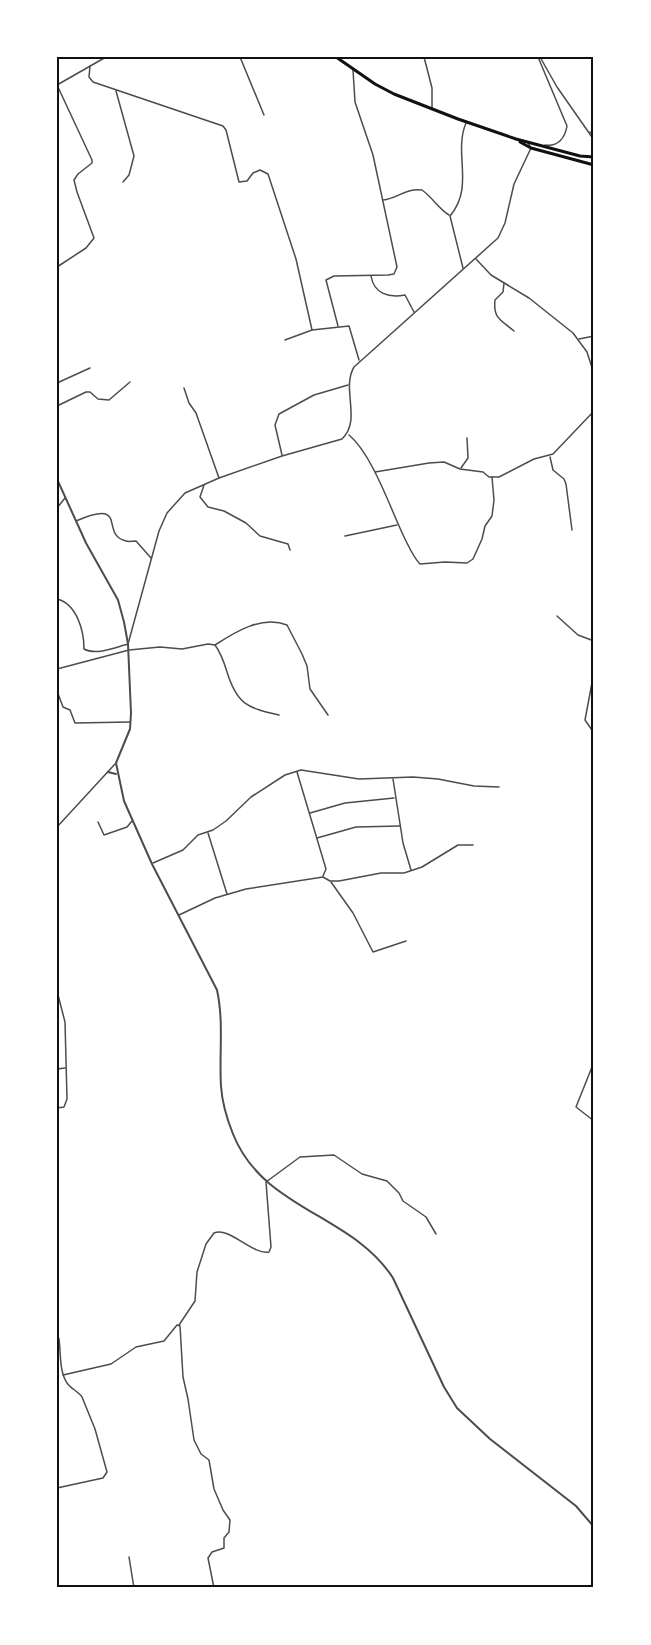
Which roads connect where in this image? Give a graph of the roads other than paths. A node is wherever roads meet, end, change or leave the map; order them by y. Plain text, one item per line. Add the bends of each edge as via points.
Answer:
1 (106, 57) edge
2 (240, 57) edge
3 (336, 57) edge
4 (424, 57) edge
5 (539, 57) edge
6 (90, 66) junction
7 (353, 70) junction
8 (57, 85) edge
9 (116, 90) junction
10 (432, 108) junction
11 (264, 115) dead end
12 (466, 122) junction
13 (587, 130) junction
14 (594, 136) edge
15 (516, 139) junction
16 (594, 140) edge
17 (530, 142) junction
18 (531, 148) junction
19 (594, 157) edge
20 (594, 165) edge
21 (123, 182) dead end
22 (382, 200) junction
23 (450, 216) junction
24 (475, 258) junction
25 (57, 267) edge
26 (463, 269) junction
27 (371, 275) junction
28 (503, 283) junction
29 (414, 312) junction
30 (338, 326) junction
31 (312, 330) junction
32 (514, 331) dead end
33 (594, 336) edge
34 (579, 339) junction
35 (285, 340) dead end
36 (359, 361) junction
37 (90, 368) dead end
38 (594, 374) edge
39 (130, 382) dead end
40 (57, 383) edge
41 (349, 385) junction
42 (184, 388) dead end
43 (57, 406) edge
44 (594, 411) edge
45 (347, 434) junction
46 (467, 438) dead end
47 (282, 456) junction
48 (550, 456) junction
49 (460, 469) junction
50 (375, 473) junction
51 (492, 477) junction
52 (219, 478) junction
53 (57, 479) edge
54 (205, 484) junction
55 (65, 498) junction
56 (57, 508) edge
57 (75, 522) junction
58 (398, 525) junction
59 (572, 530) dead end
60 (345, 536) dead end
61 (290, 550) dead end
62 (152, 558) junction
63 (57, 599) edge
64 (557, 616) dead end
65 (594, 641) edge
66 (128, 644) junction
67 (215, 645) junction
68 (129, 650) junction
69 (57, 669) edge
70 (594, 672) edge
71 (57, 691) edge
72 (62, 705) junction
73 (57, 707) edge
74 (279, 715) dead end
75 (328, 715) dead end
76 (130, 722) junction
77 (594, 733) edge
78 (116, 763) junction
79 (297, 771) junction
80 (108, 772) junction
81 (117, 775) junction
82 (392, 778) junction
83 (499, 787) dead end
84 (396, 798) junction
85 (309, 813) junction
86 (132, 820) junction
87 (98, 822) dead end
88 (400, 826) junction
89 (57, 827) edge
90 (208, 832) junction
91 (316, 838) junction
92 (473, 845) dead end
93 (152, 864) junction
94 (411, 870) junction
95 (323, 877) junction
96 (330, 881) junction
97 (227, 895) junction
98 (179, 915) junction
99 (406, 941) dead end
100 (57, 991) edge
101 (594, 1062) edge
102 (66, 1068) junction
103 (57, 1069) edge
104 (57, 1108) edge
105 (594, 1121) edge
106 (266, 1182) junction
107 (436, 1234) dead end
108 (178, 1325) junction
109 (57, 1335) edge
110 (63, 1375) junction
111 (57, 1488) edge
112 (594, 1527) edge
113 (129, 1557) dead end
114 (134, 1588) edge
115 (213, 1588) edge

1 - 6 street
2 - 11 street
3 - 7 main road
4 - 10 street via 432,88
5 - 13 street
5 - 17 street via 567,126 566,134 550,146
6 - 8 street
6 - 9 street via 91,81
7 - 10 main road via 394,94
7 - 22 street via 355,102 373,154
8 - 25 street via 92,160 74,180 94,238
9 - 21 street via 134,156
9 - 31 street via 223,126 239,182 247,181 260,170 268,174 296,259
10 - 12 main road
12 - 15 main road
12 - 23 street via 461,142 463,182
13 - 14 street
13 - 16 street
15 - 17 main road
15 - 18 main road
17 - 18 street
17 - 19 main road
18 - 20 main road
18 - 24 street via 514,184 502,231
22 - 23 street via 390,200 404,191 422,190
22 - 27 street via 397,267 394,274
23 - 26 street
24 - 26 street
24 - 28 street
26 - 29 street
27 - 29 street via 374,286 389,297 405,295
27 - 30 street via 334,276 326,280
28 - 32 street via 495,310 499,320
28 - 34 street via 529,298
29 - 36 street
30 - 31 street
30 - 36 street via 351,328
31 - 35 street
33 - 34 street
34 - 38 street
36 - 41 street via 351,372
37 - 40 street
39 - 43 street via 109,400 86,392
41 - 45 street via 351,420
41 - 47 street via 314,395 279,414 275,425
42 - 52 street
44 - 48 street
45 - 47 street via 331,443
45 - 50 street
46 - 49 street via 468,458
47 - 52 street
48 - 51 street
48 - 59 street via 553,470 566,483
49 - 50 street via 444,462
49 - 51 street
50 - 58 street
51 - 58 street via 492,516 477,554 466,563 419,564
52 - 54 street
53 - 55 street
54 - 61 street via 200,497 208,507 246,523 260,536 288,544
54 - 62 street via 185,493 167,513
55 - 56 street
55 - 57 street
57 - 62 street via 104,513 110,516 117,536 136,541
57 - 66 street via 118,600
58 - 60 street
62 - 66 street
63 - 66 street via 68,604 80,623 87,651
64 - 65 street via 578,635
66 - 68 street
67 - 68 street
67 - 74 street via 238,698 246,705
67 - 75 street via 254,624 287,625 302,654 310,689
68 - 69 street
68 - 76 street
70 - 77 street via 585,714
71 - 72 street
72 - 73 street
72 - 76 street via 72,712 75,723
76 - 78 street
78 - 80 street
78 - 81 street
79 - 82 street via 359,779
79 - 85 street
79 - 90 street via 251,797
80 - 81 street
80 - 89 street
81 - 86 street
82 - 83 street
82 - 84 street
84 - 85 street via 345,803
84 - 88 street
85 - 91 street
86 - 87 street via 128,827 104,835
86 - 93 street
88 - 91 street via 356,827
88 - 94 street
90 - 93 street via 198,835 183,850
90 - 97 street
91 - 95 street via 326,869
92 - 94 street via 458,845
93 - 98 street
94 - 96 street
95 - 96 street
95 - 97 street
96 - 99 street via 373,952
97 - 98 street
98 - 106 street via 217,990 221,1086 228,1121 238,1146
100 - 102 street via 64,1022
101 - 105 street via 576,1107
102 - 103 street
102 - 104 street via 67,1103
106 - 107 street via 300,1157 334,1155 362,1174 387,1181 403,1201 426,1217
106 - 108 street via 270,1250 261,1251 220,1231 214,1233 200,1261 195,1301
106 - 112 street via 345,1231 382,1261 457,1408 576,1506
108 - 110 street via 164,1341 136,1347 111,1364
108 - 115 street via 194,1440 209,1460 214,1489 230,1520 224,1548 208,1558
109 - 110 street
110 - 111 street via 82,1397 106,1472 103,1478
113 - 114 street

